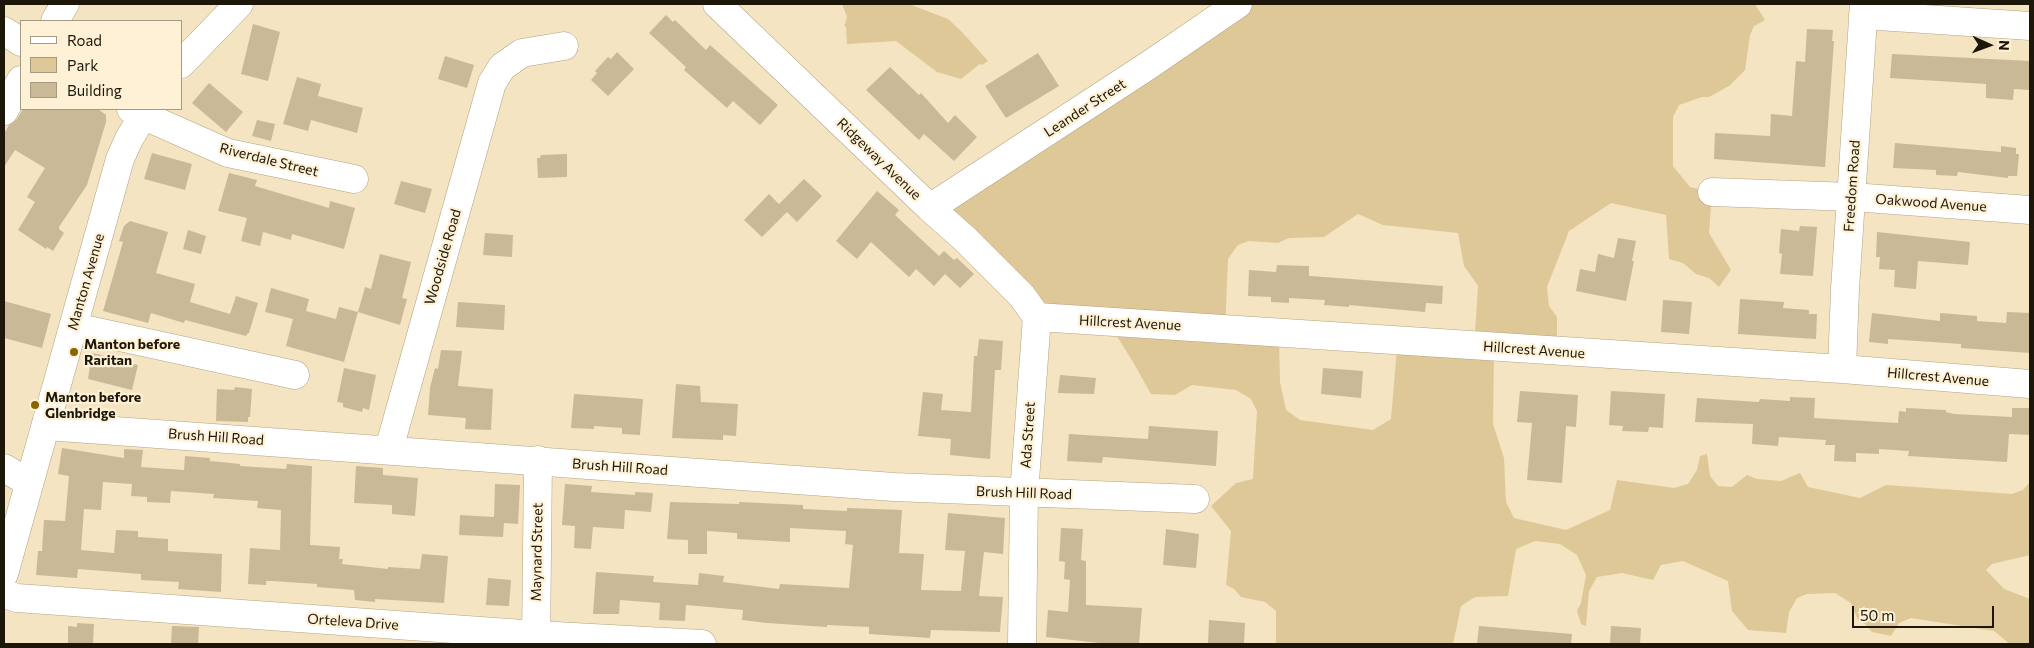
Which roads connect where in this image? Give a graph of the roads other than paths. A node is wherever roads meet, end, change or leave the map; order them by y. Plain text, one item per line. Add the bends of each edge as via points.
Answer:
1 (65, 4) edge
2 (239, 4) edge
3 (718, 4) edge
4 (1238, 4) edge
5 (1864, 9) edge
6 (56, 20) edge
7 (2030, 26) edge
8 (4, 31) edge
9 (20, 41) edge
10 (564, 46) dead end
11 (182, 63) edge
12 (20, 82) edge
13 (4, 111) edge
14 (140, 111) edge
15 (354, 179) dead end
16 (1712, 192) dead end
17 (1852, 197) junction
18 (930, 208) junction
19 (2030, 210) edge
20 (1038, 317) junction
21 (74, 327) junction
22 (1842, 369) junction
23 (295, 375) dead end
24 (2030, 384) edge
25 (46, 426) junction
26 (389, 449) junction
27 (538, 460) junction
28 (4, 468) edge
29 (28, 482) junction
30 (1024, 494) junction
31 (1194, 499) dead end
32 (4, 574) edge
33 (4, 594) edge
34 (536, 640) edge
35 (702, 644) edge
36 (1022, 644) edge

1 - 6 street
2 - 11 street
3 - 18 street, Ridgeway Avenue
4 - 18 street, Leander Street via 1149,66
5 - 7 street
5 - 17 street, Freedom Road
8 - 9 street
10 - 26 street, Woodside Road via 522,53 502,67 492,83
12 - 13 street
14 - 15 street, Riverdale Street via 228,153
14 - 21 street, Manton Avenue via 120,159
16 - 17 street, Oakwood Avenue
17 - 19 street, Oakwood Avenue
17 - 22 street, Freedom Road
18 - 20 street, Ridgeway Avenue via 1022,296
20 - 22 street, Hillcrest Avenue
20 - 30 street, Ada Street
21 - 23 street
21 - 25 street, Manton Avenue
22 - 24 street, Hillcrest Avenue
25 - 26 street, Brush Hill Road
25 - 29 street, Manton Avenue
26 - 27 street, Brush Hill Road
27 - 30 street, Brush Hill Road
27 - 34 street, Maynard Street
28 - 29 street
29 - 32 street, Manton Avenue
30 - 31 street, Brush Hill Road
30 - 36 street, Ada Street
33 - 34 street, Orteleva Drive via 17,598
34 - 35 street, Orteleva Drive

